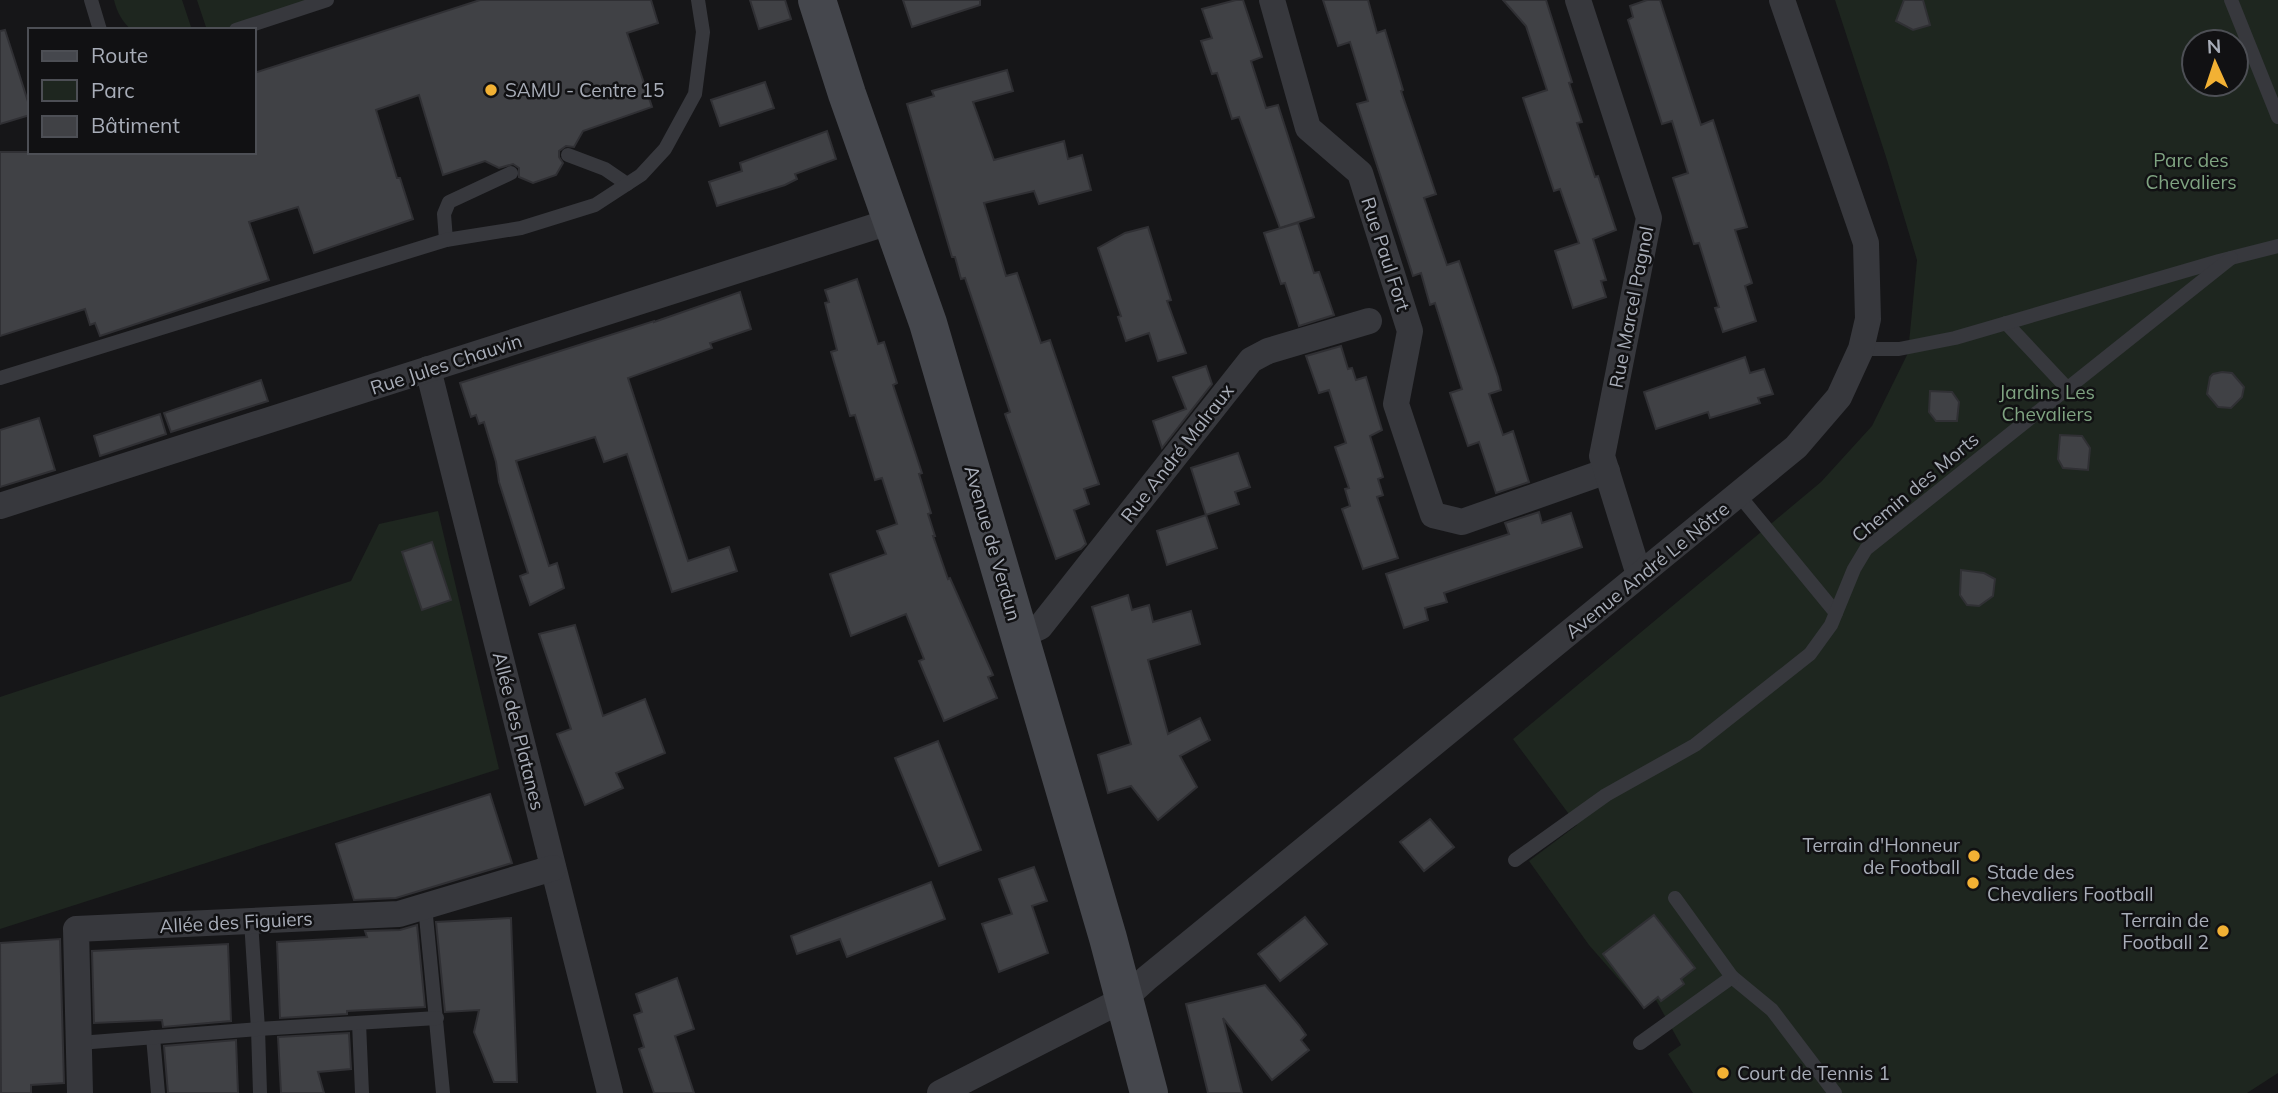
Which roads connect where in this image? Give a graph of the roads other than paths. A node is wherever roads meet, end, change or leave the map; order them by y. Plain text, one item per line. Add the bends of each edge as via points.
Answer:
1 (91, 0) edge
2 (327, 0) edge
3 (698, 0) edge
4 (817, 0) edge
5 (1272, 0) edge
6 (1578, 0) edge
7 (1782, 0) edge
8 (2231, 0) edge
9 (99, 28) edge
10 (242, 28) edge
11 (2278, 117) edge
12 (568, 155) dead end
13 (511, 173) dead end
14 (627, 184) junction
15 (892, 221) junction
16 (446, 240) junction
17 (2278, 246) edge
18 (2231, 258) junction
19 (1369, 321) dead end
20 (2006, 323) junction
21 (1861, 349) junction
22 (428, 369) junction
23 (0, 378) edge
24 (2067, 388) junction
25 (1607, 471) junction
26 (1738, 494) junction
27 (0, 506) edge
28 (1640, 575) junction
29 (1836, 613) junction
30 (1020, 636) junction
31 (1515, 860) dead end
32 (554, 868) junction
33 (1675, 898) dead end
34 (425, 906) junction
35 (251, 921) junction
36 (1732, 977) junction
37 (1124, 999) junction
38 (437, 1018) junction
39 (359, 1023) junction
40 (258, 1029) junction
41 (153, 1037) junction
42 (79, 1043) junction
43 (1640, 1043) dead end
44 (80, 1093) edge
45 (158, 1093) edge
46 (260, 1093) edge
47 (362, 1093) edge
48 (443, 1093) edge
49 (610, 1093) edge
50 (940, 1093) edge
51 (1149, 1093) edge
52 (1835, 1093) edge

1 - 9 lane
2 - 10 lane
3 - 14 lane via 703,32 695,94 664,149
4 - 15 main road, Avenue de Verdun
5 - 25 street, Rue Paul Fort via 1308,128 1360,173 1410,331 1396,404 1433,515 1462,522
6 - 25 street, Rue Marcel Pagnol via 1649,218 1602,456
7 - 21 street, Avenue André Le Nôtre via 1866,243 1868,319
8 - 11 lane
12 - 14 lane via 605,169
13 - 16 lane via 449,202 444,214
14 - 16 lane via 595,205 521,228
15 - 22 street, Rue Jules Chauvin
15 - 30 main road, Avenue de Verdun via 928,323
16 - 23 lane
17 - 18 lane
18 - 20 lane
18 - 24 lane, Chemin des Morts
19 - 30 street, Rue André Malraux via 1251,360 1040,627
20 - 21 lane via 1928,344
20 - 24 lane
21 - 26 street, Avenue André Le Nôtre via 1839,397 1796,447
22 - 27 street, Rue Jules Chauvin
22 - 32 street, Allée des Platanes
24 - 29 lane, Chemin des Morts via 1866,549
25 - 28 street, Rue Marcel Pagnol
26 - 28 street, Avenue André Le Nôtre
26 - 29 lane
28 - 37 street, Avenue André Le Nôtre
29 - 31 lane, Chemin des Morts via 1810,654 1727,721 1695,745 1606,795
30 - 37 main road, Avenue de Verdun
32 - 34 street, Allée des Figuiers
32 - 49 street, Allée des Platanes
33 - 36 lane
34 - 35 street, Allée des Figuiers via 399,914
34 - 38 lane
35 - 40 lane
35 - 42 street, Allée des Figuiers via 76,929
36 - 43 lane
36 - 52 lane via 1772,1010
37 - 50 street, Avenue André Le Nôtre
37 - 51 main road, Avenue de Verdun
38 - 39 lane
38 - 48 lane
39 - 40 lane
39 - 47 lane
40 - 41 lane
40 - 46 lane
41 - 42 lane
41 - 45 lane
42 - 44 street, Allée des Figuiers

